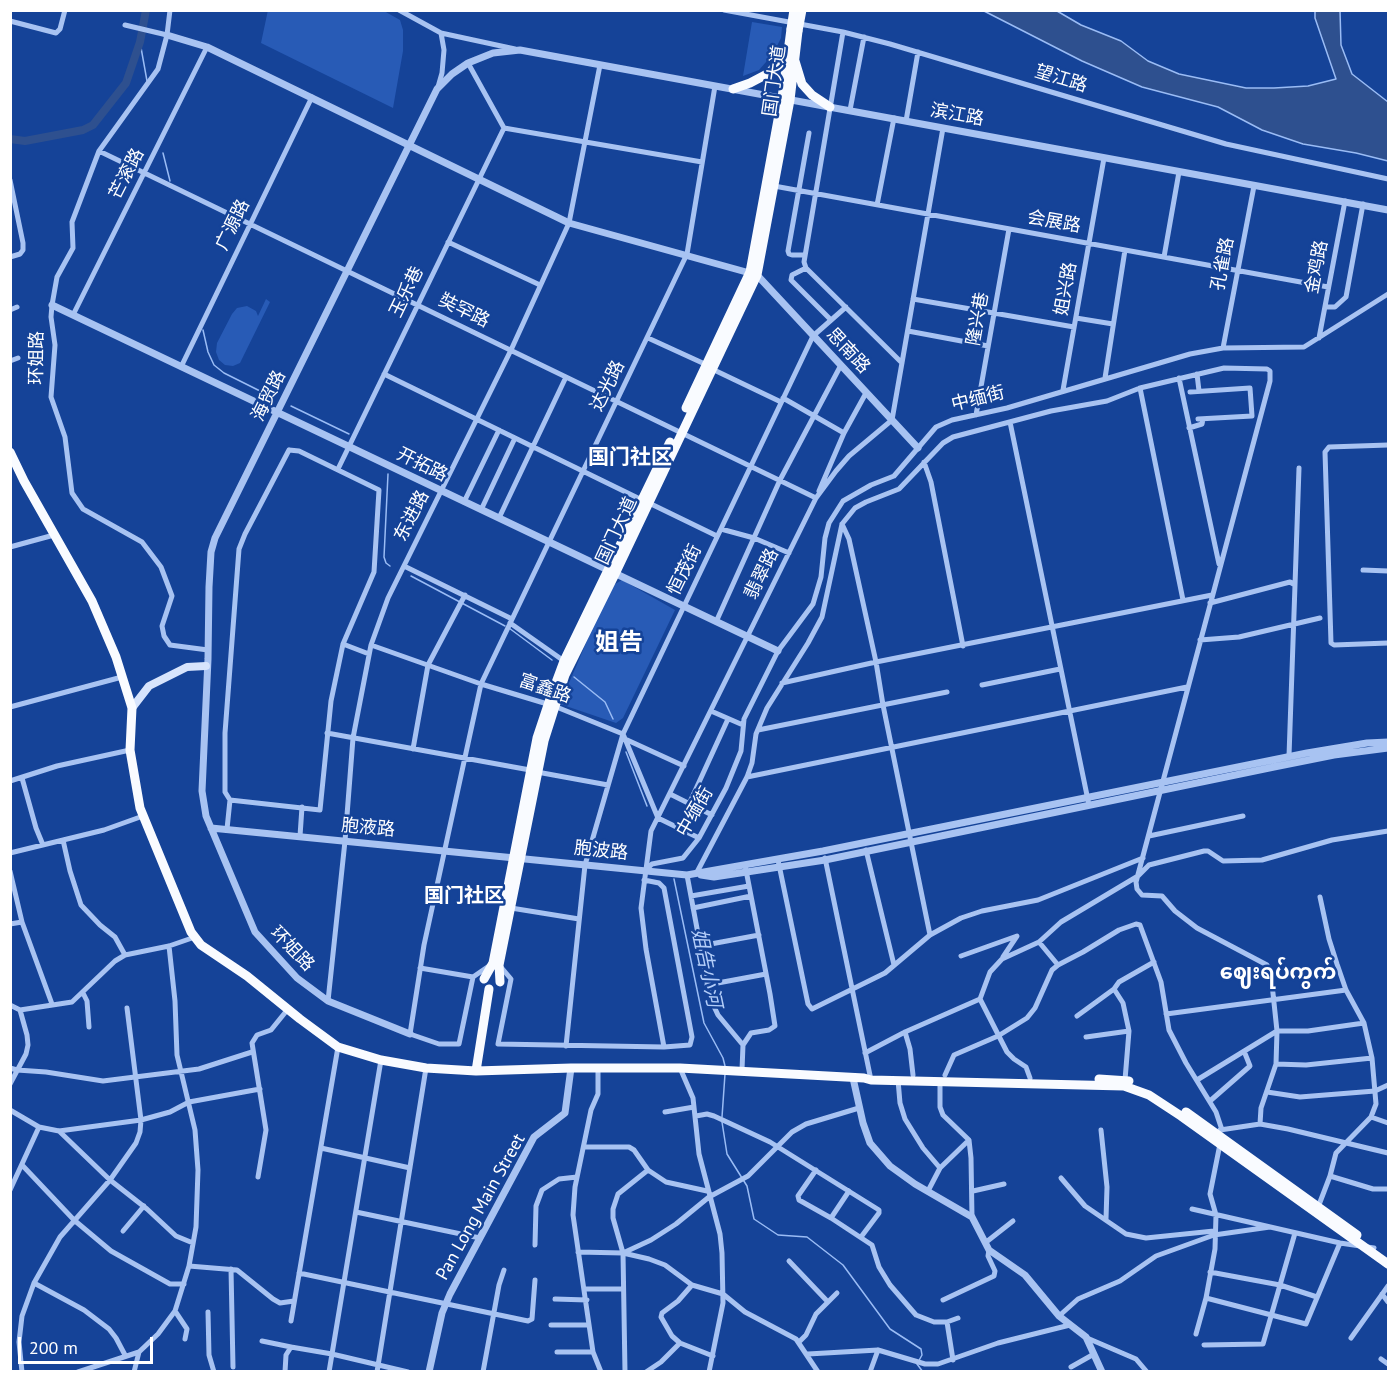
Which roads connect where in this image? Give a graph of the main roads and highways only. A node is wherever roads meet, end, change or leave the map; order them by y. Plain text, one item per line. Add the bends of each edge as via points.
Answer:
1 (794, 10) edge
2 (802, 10) edge
3 (795, 30) junction
4 (790, 55) junction
5 (733, 89) road end
6 (786, 99) junction
7 (830, 107) road end
8 (754, 273) junction
9 (10, 452) edge
10 (14, 470) edge
11 (612, 572) junction
12 (206, 666) road end
13 (551, 705) junction
14 (132, 708) junction
15 (517, 858) junction
16 (496, 964) junction
17 (484, 979) junction
18 (500, 982) junction
19 (489, 989) junction
20 (476, 1071) junction
21 (868, 1077) junction
22 (943, 1078) junction
23 (1317, 1210) junction
24 (1388, 1261) edge

1 - 3 highway, bridge
2 - 3 highway, bridge
3 - 4 highway, 国门大道
4 - 5 highway via 769,73
4 - 6 highway, 国门大道
4 - 7 highway via 802,84
6 - 8 highway, 国门大道
6 - 8 highway, 国门大道 via 774,186
8 - 11 highway, 国门大道
9 - 10 highway
10 - 14 highway via 92,601
11 - 13 highway, 国门大道
11 - 13 highway, 国门大道 via 564,661
12 - 14 main road via 187,667 149,686
13 - 15 highway, 国门大道
14 - 20 highway via 130,750 140,808 201,945 338,1047 426,1068
15 - 16 highway, 国门大道
15 - 16 highway, 国门大道 via 511,908
16 - 17 highway, 国门大道
16 - 18 highway, 国门大道
17 - 18 highway via 495,973
17 - 19 highway
18 - 19 highway
19 - 20 highway
20 - 21 highway via 680,1068
21 - 22 highway
21 - 22 highway
22 - 23 highway via 1124,1086 1149,1095
22 - 23 highway via 1125,1080 1150,1089 1218,1131
23 - 24 highway

